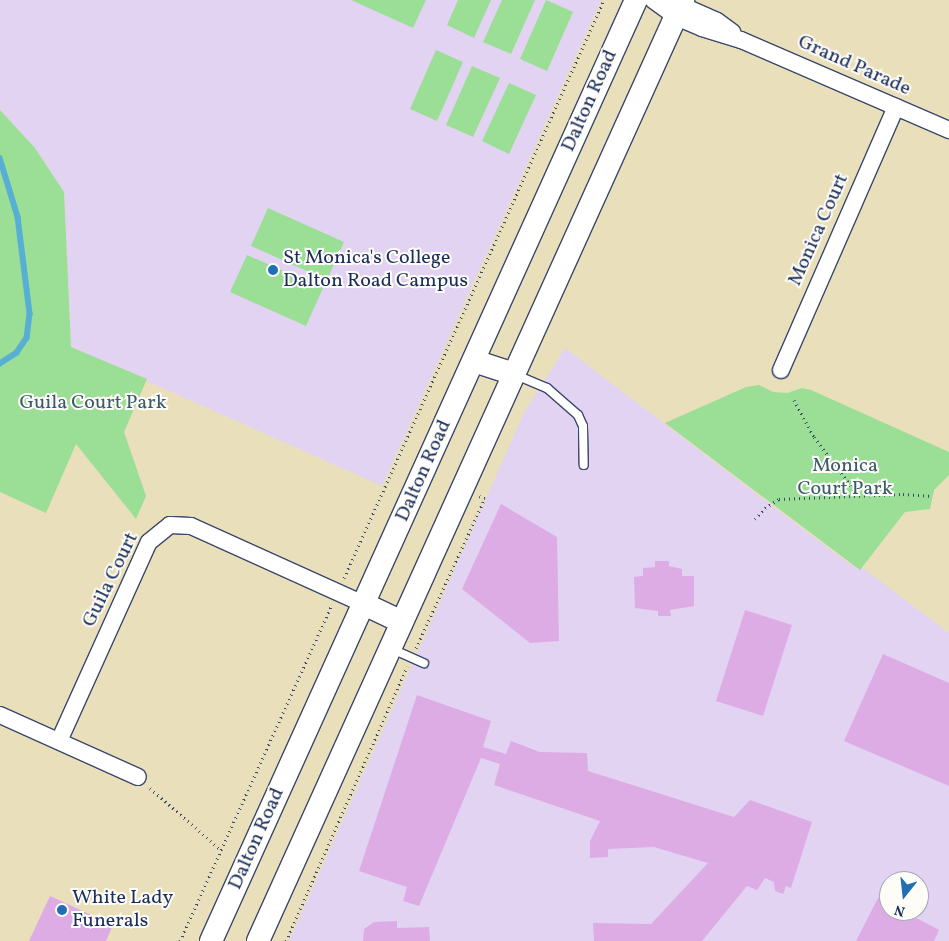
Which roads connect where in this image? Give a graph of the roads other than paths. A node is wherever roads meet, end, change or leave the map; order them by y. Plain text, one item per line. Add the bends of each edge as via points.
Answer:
1 (636, 0) edge
2 (653, 0) edge
3 (677, 5) edge
4 (896, 107) junction
5 (949, 130) edge
6 (474, 361) junction
7 (781, 370) dead end
8 (514, 374) junction
9 (584, 465) dead end
10 (364, 604) junction
11 (402, 622) junction
12 (390, 648) junction
13 (424, 663) dead end
14 (0, 715) edge
15 (59, 741) junction
16 (138, 777) road end
17 (211, 941) edge
18 (258, 941) edge

1 - 6 main road, Dalton Road
2 - 3 street, Grand Parade
3 - 4 street, Grand Parade via 717,21 742,40
3 - 8 main road
4 - 5 street, Grand Parade
4 - 7 street, Monica Court
6 - 8 main road
6 - 10 main road, Dalton Road
8 - 9 lane via 546,388 578,415 584,426
8 - 11 main road
10 - 11 main road
10 - 15 street, Guila Court via 191,526 179,524 162,529 149,542
10 - 17 main road, Dalton Road
11 - 12 main road
12 - 13 lane
12 - 18 main road
14 - 15 street
15 - 16 street

